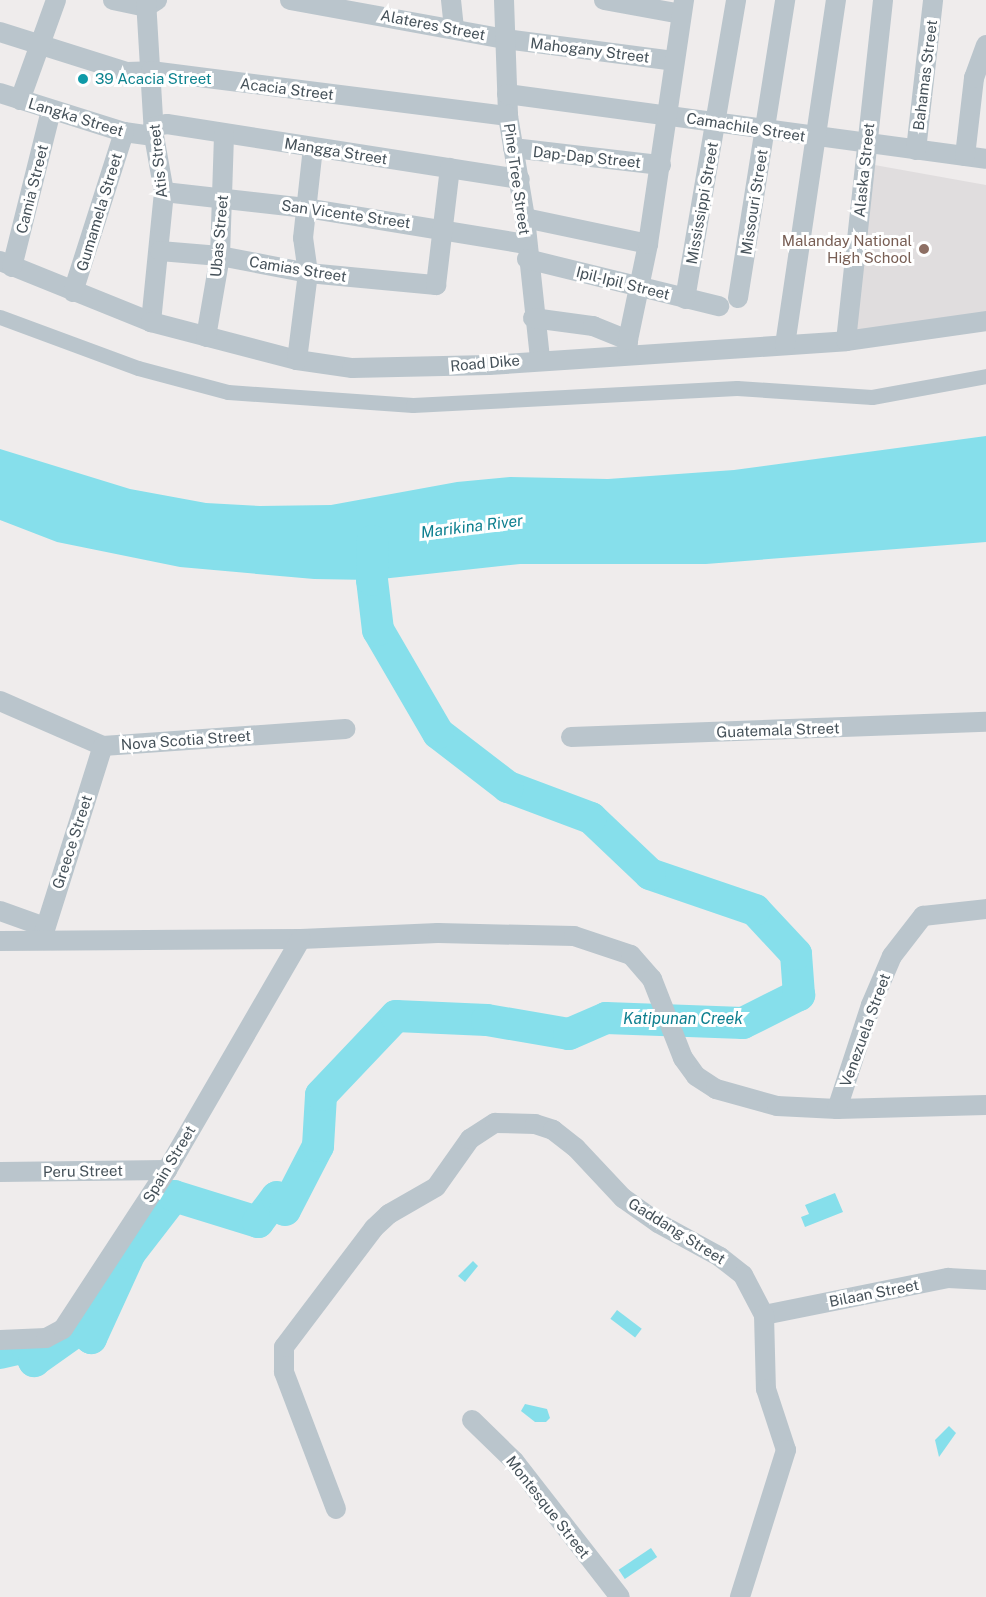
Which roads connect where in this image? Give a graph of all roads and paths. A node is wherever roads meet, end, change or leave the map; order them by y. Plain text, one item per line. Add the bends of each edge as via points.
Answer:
1 (56, 0) edge
2 (113, 0) edge
3 (290, 0) edge
4 (451, 0) edge
5 (504, 0) edge
6 (604, 0) edge
7 (736, 0) edge
8 (785, 0) edge
9 (836, 0) edge
10 (883, 0) edge
11 (933, 0) edge
12 (150, 2) edge
13 (341, 4) edge
14 (683, 7) edge
15 (397, 9) edge
16 (454, 28) junction
17 (0, 32) edge
18 (505, 39) junction
19 (38, 44) junction
20 (986, 45) edge
21 (674, 61) junction
22 (151, 71) junction
23 (0, 93) edge
24 (507, 94) junction
25 (20, 100) junction
26 (51, 111) junction
27 (669, 115) junction
28 (508, 116) junction
29 (716, 123) junction
30 (153, 131) junction
31 (124, 132) junction
32 (766, 132) junction
33 (224, 134) junction
34 (815, 138) junction
35 (866, 144) junction
36 (313, 148) junction
37 (513, 148) junction
38 (916, 150) junction
39 (965, 156) junction
40 (986, 159) edge
41 (661, 165) junction
42 (450, 168) junction
43 (520, 179) junction
44 (164, 192) junction
45 (224, 199) junction
46 (306, 208) junction
47 (525, 218) junction
48 (443, 228) junction
49 (648, 244) junction
50 (160, 251) junction
51 (527, 251) junction
52 (220, 256) junction
53 (6, 264) edge
54 (308, 273) junction
55 (640, 287) junction
56 (74, 292) junction
57 (738, 298) dead end
58 (685, 299) junction
59 (719, 306) dead end
60 (0, 317) edge
61 (533, 318) junction
62 (986, 321) edge
63 (151, 322) junction
64 (206, 337) junction
65 (846, 341) junction
66 (785, 345) junction
67 (627, 348) junction
68 (540, 358) junction
69 (297, 360) junction
70 (986, 376) edge
71 (0, 701) edge
72 (986, 722) edge
73 (345, 729) dead end
74 (571, 737) dead end
75 (103, 746) junction
76 (986, 909) edge
77 (0, 911) edge
78 (44, 933) junction
79 (301, 939) junction
80 (0, 941) edge
81 (986, 1105) edge
82 (837, 1110) junction
83 (167, 1170) junction
84 (0, 1172) edge
85 (986, 1280) edge
86 (764, 1315) junction
87 (0, 1340) edge
88 (472, 1420) dead end
89 (336, 1509) dead end
90 (620, 1597) edge
91 (740, 1597) edge

1 - 19 street
2 - 12 street
3 - 13 street, Alateres Street
4 - 16 street
5 - 18 street, Pine Tree Street
6 - 14 street
7 - 29 street, Mississippi Street
8 - 32 street, Missouri Street
9 - 34 street
10 - 35 street, Alaska Street
11 - 38 street, Bahamas Street
12 - 22 street, Atis Street
13 - 15 street, Alateres Street
14 - 21 street
15 - 16 street, Alateres Street
16 - 18 street, Alateres Street
17 - 19 street, Acacia Street
18 - 21 street, Mahogany Street
18 - 24 street, Pine Tree Street
19 - 22 street, Acacia Street via 127,72
19 - 25 street
20 - 39 street via 974,78
21 - 27 street
22 - 28 street, Acacia Street
22 - 30 street, Atis Street
23 - 25 street, Langka Street
24 - 27 street, Camachile Street
24 - 28 street, Pine Tree Street
25 - 26 street, Langka Street
26 - 31 street, Langka Street
26 - 53 street, Camia Street
27 - 29 street, Camachile Street
27 - 41 street
28 - 37 street, Pine Tree Street
29 - 32 street, Camachile Street
29 - 58 street, Mississippi Street
30 - 31 street, Langka Street
30 - 33 street, Mangga Street via 167,124
30 - 44 street, Atis Street
31 - 56 street, Gumamela Street
32 - 34 street, Camachile Street
32 - 57 street, Missouri Street
33 - 36 street, Mangga Street
33 - 45 street, Ubas Street
34 - 35 street, Camachile Street
34 - 66 street
35 - 38 street, Camachile Street
35 - 65 street, Alaska Street
36 - 42 street, Mangga Street
36 - 46 street
37 - 41 street, Dap-Dap Street
37 - 43 street, Pine Tree Street
38 - 39 street, Camachile Street
39 - 40 street, Camachile Street
41 - 49 street
42 - 43 street, Mangga Street
42 - 48 street
43 - 47 street, Pine Tree Street
44 - 45 street, San Vicente Street
44 - 50 street, Atis Street
45 - 46 street, San Vicente Street
45 - 52 street, Ubas Street
46 - 48 street, San Vicente Street
46 - 54 street via 303,254
47 - 49 street
47 - 51 street, Pine Tree Street
48 - 51 street, San Vicente Street
48 - 54 street, Camias Street via 436,285
49 - 55 street
50 - 52 street, Camias Street
50 - 63 street, Atis Street
51 - 55 street, Ipil-Ipil Street
51 - 61 street, Pine Tree Street
52 - 54 street, Camias Street
52 - 64 street, Ubas Street
53 - 56 street, Road Dike
54 - 69 street
55 - 58 street, Ipil-Ipil Street
55 - 67 street
56 - 63 street, Road Dike
58 - 59 street, Ipil-Ipil Street
60 - 70 street via 138,368 228,392 413,405 737,388 872,397
61 - 67 street via 593,326
61 - 68 street, Pine Tree Street
62 - 65 street, Road Dike
63 - 64 street, Road Dike
64 - 69 street, Road Dike
65 - 66 street, Road Dike
66 - 67 street, Road Dike
67 - 68 street, Road Dike
68 - 69 street, Road Dike via 418,368 352,368
71 - 75 street, Nova Scotia Street
72 - 74 street, Guatemala Street
73 - 75 street, Nova Scotia Street
75 - 78 street, Greece Street
76 - 82 street, Venezuela Street via 923,916 892,956 871,1005
77 - 78 street
78 - 79 street
78 - 80 street
79 - 82 street via 438,933 574,936 631,955 652,980 683,1058 696,1076 716,1089 777,1106
79 - 83 street, Spain Street
81 - 82 street
83 - 84 street, Peru Street
83 - 87 street, Spain Street via 63,1329 46,1338
85 - 86 street, Bilaan Street via 948,1278
86 - 89 street, Gaddang Street via 743,1275 623,1198 553,1130 515,1121 495,1123 470,1139 436,1186 389,1214 374,1228 284,1347 284,1372
86 - 91 street, Gaddang Street via 766,1389 786,1450
88 - 90 street, Montesque Street via 514,1461

